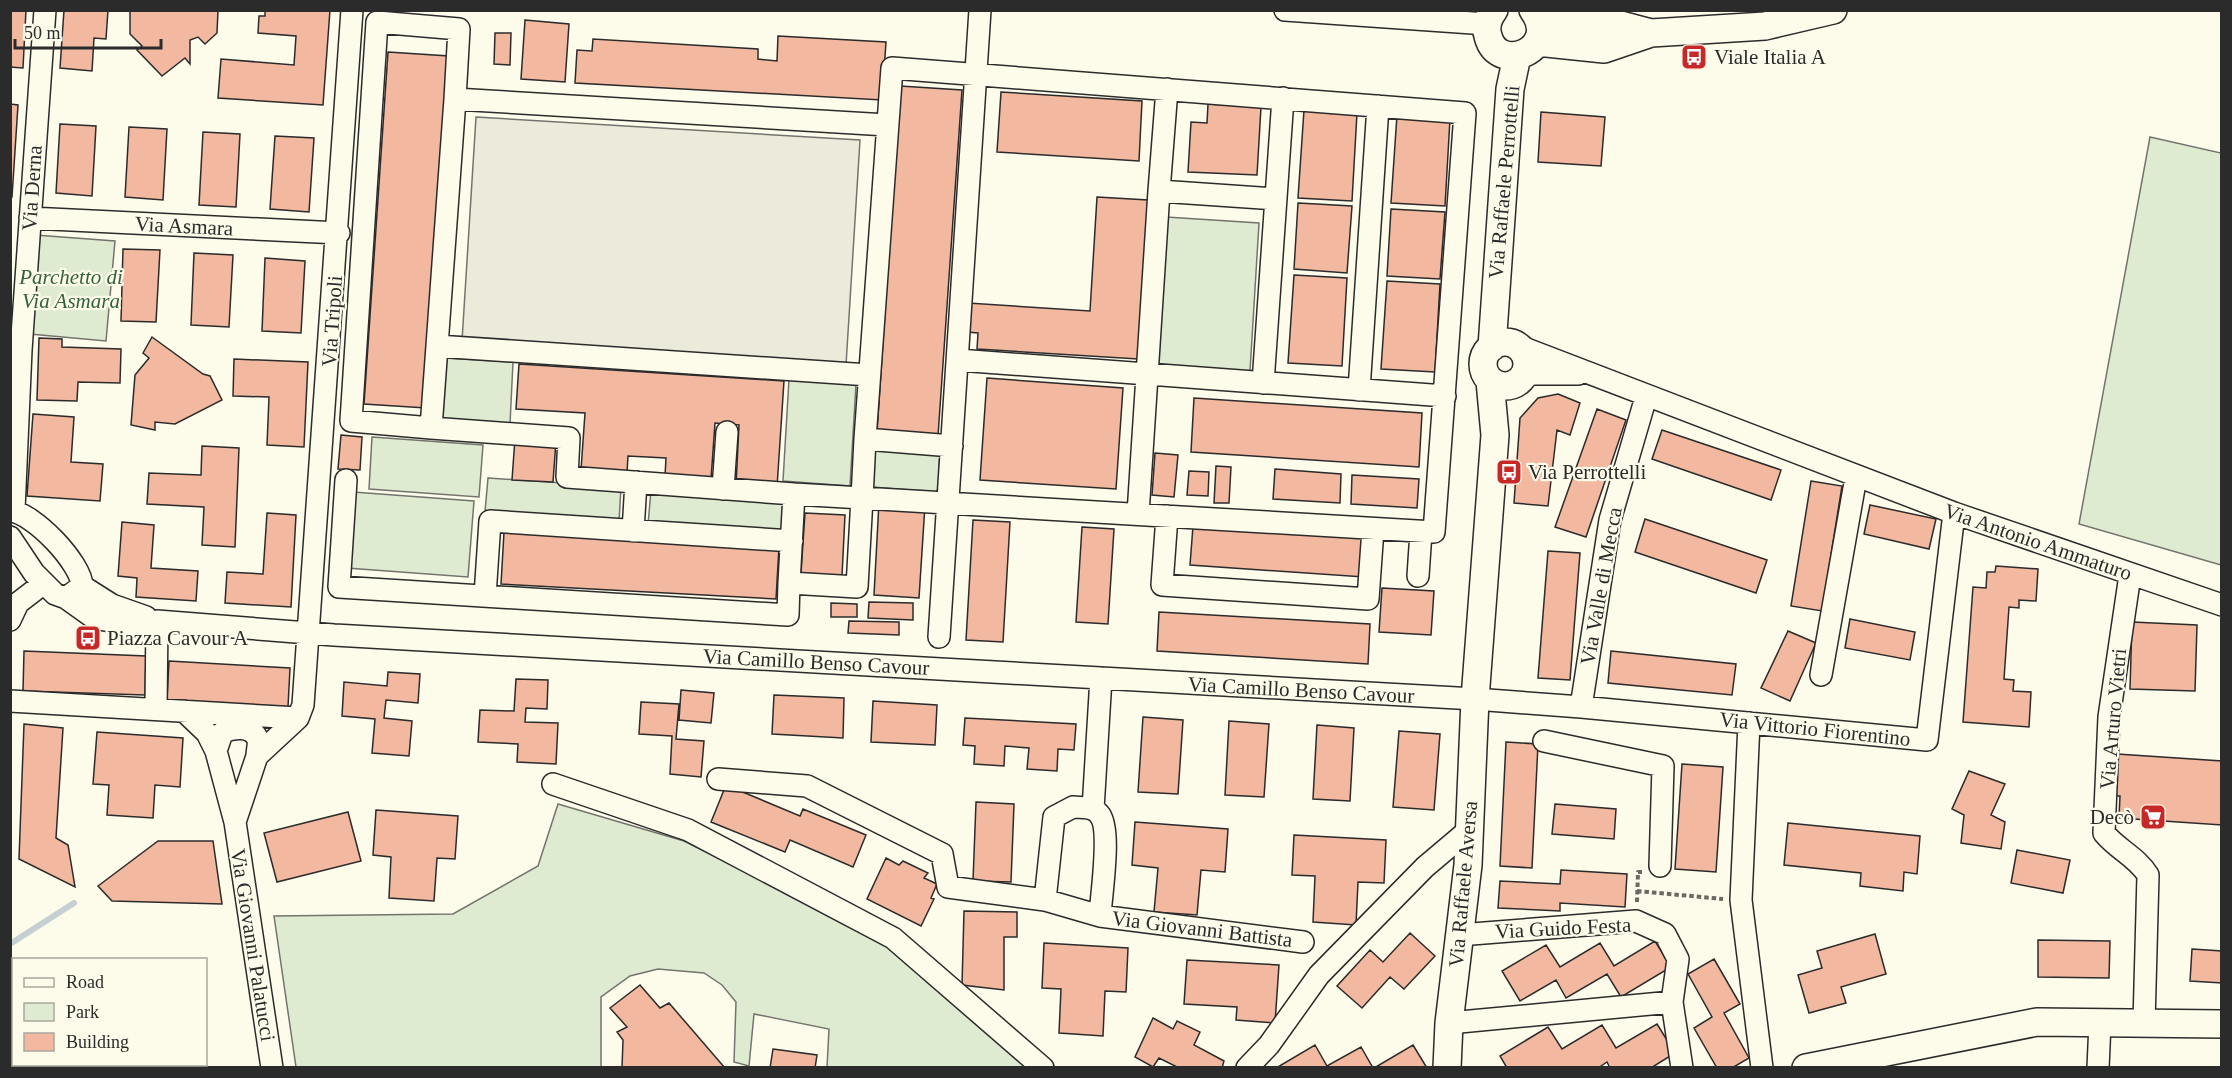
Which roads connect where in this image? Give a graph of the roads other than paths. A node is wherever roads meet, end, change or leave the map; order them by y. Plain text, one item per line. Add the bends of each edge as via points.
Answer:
1 (45, 10) edge
2 (352, 10) edge
3 (980, 10) edge
4 (1286, 10) edge
5 (1833, 10) edge
6 (1491, 17) edge
7 (1531, 31) edge
8 (976, 74) junction
9 (1167, 89) junction
10 (1283, 98) junction
11 (455, 99) junction
12 (1378, 106) junction
13 (887, 125) junction
14 (1160, 191) junction
15 (1276, 199) junction
16 (30, 218) junction
17 (339, 233) junction
18 (1506, 345) junction
19 (437, 346) junction
20 (958, 360) junction
21 (1147, 374) junction
22 (1585, 374) junction
23 (869, 375) junction
24 (1508, 380) junction
25 (1263, 383) junction
26 (1359, 390) junction
27 (1445, 396) junction
28 (1646, 397) junction
29 (431, 428) junction
30 (727, 432) dead end
31 (865, 439) junction
32 (952, 446) junction
33 (1856, 477) junction
34 (346, 480) dead end
35 (636, 482) junction
36 (723, 489) junction
37 (794, 494) junction
38 (862, 498) junction
39 (949, 502) junction
40 (12, 511) edge
41 (1954, 513) junction
42 (1138, 514) junction
43 (1167, 516) junction
44 (1373, 529) junction
45 (633, 531) junction
46 (1421, 532) junction
47 (10, 537) edge
48 (792, 541) junction
49 (55, 544) junction
50 (30, 564) junction
51 (2130, 575) junction
52 (1418, 576) dead end
53 (44, 583) junction
54 (789, 583) junction
55 (74, 592) junction
56 (485, 596) junction
57 (2222, 605) edge
58 (10, 620) edge
59 (157, 621) junction
60 (309, 632) junction
61 (939, 637) dead end
62 (1821, 675) dead end
63 (1101, 678) junction
64 (1475, 699) junction
65 (10, 701) edge
66 (1581, 707) junction
67 (156, 708) junction
68 (183, 711) junction
69 (298, 718) junction
70 (1749, 723) junction
71 (1544, 741) dead end
72 (216, 752) junction
73 (257, 756) junction
74 (718, 779) dead end
75 (553, 784) dead end
76 (1093, 809) junction
77 (235, 822) junction
78 (1470, 829) junction
79 (1660, 866) dead end
80 (1045, 900) junction
81 (1100, 916) junction
82 (1459, 935) junction
83 (1303, 942) dead end
84 (1672, 1002) junction
85 (1449, 1023) junction
86 (2100, 1023) junction
87 (2144, 1023) junction
88 (2222, 1024) edge
89 (1682, 1066) edge
90 (272, 1068) edge
91 (1043, 1068) edge
92 (1247, 1068) edge
93 (1447, 1068) edge
94 (1762, 1068) edge
95 (1806, 1068) edge
96 (2098, 1068) edge

1 - 16 street, Via Derna
2 - 17 street, Via Tripoli
3 - 8 street
4 - 6 street
5 - 7 main road via 1766,26 1651,33 1617,24
6 - 7 main road via 1488,37 1495,49 1508,56
7 - 18 main road, Via Raffaele Perrottelli via 1510,89 1493,308
8 - 9 street
8 - 13 street via 892,68
8 - 20 street
9 - 10 street
9 - 14 street
10 - 12 street
10 - 15 street
11 - 13 street
11 - 19 street
11 - 29 street via 459,29 377,22 351,421
12 - 26 street
12 - 27 street via 1465,113
13 - 23 street
14 - 15 street
14 - 21 street
15 - 25 street
16 - 17 street, Via Asmara
16 - 40 street, Via Derna
17 - 60 street, Via Tripoli
18 - 22 street, Via Antonio Ammaturo
18 - 24 main road via 1525,356
18 - 24 main road via 1486,353 1483,365
19 - 23 street
19 - 29 street
20 - 21 street
20 - 32 street
21 - 25 street
21 - 42 street
22 - 24 street
22 - 28 street, Via Antonio Ammaturo
23 - 31 street
24 - 64 main road via 1495,435
25 - 26 street
26 - 27 street
27 - 46 street via 1434,532
28 - 33 street, Via Antonio Ammaturo
28 - 66 street, Via Valle di Mecca via 1610,520
29 - 35 street via 569,438 567,477
30 - 36 street
31 - 32 street
31 - 38 street
32 - 39 street
33 - 41 street, Via Antonio Ammaturo
33 - 62 street
34 - 56 street via 339,587
35 - 36 street
35 - 45 street
36 - 37 street
37 - 38 street
37 - 48 street
38 - 39 street
38 - 54 street via 857,587
39 - 42 street
39 - 61 street
40 - 49 street via 32,518
41 - 51 street, Via Antonio Ammaturo
41 - 70 street, Via Vittorio Fiorentino via 1927,740
42 - 43 street
43 - 44 street
43 - 44 street via 1162,585 1368,599
44 - 46 street
45 - 48 street
45 - 56 street via 490,521
46 - 52 street
47 - 50 street, Via Camillo Benso Cavour
48 - 54 street
49 - 50 street via 39,552
49 - 55 street via 82,577
50 - 53 street, Via Camillo Benso Cavour
51 - 57 street, Via Antonio Ammaturo
51 - 87 street, Via Arturo Vietri via 2109,717 2104,833 2134,857 2148,875
53 - 55 street, Via Camillo Benso Cavour via 55,594
53 - 58 street via 18,603
54 - 56 street via 788,615
55 - 59 street, Via Camillo Benso Cavour via 94,618 132,626
59 - 60 street, Via Camillo Benso Cavour
59 - 67 street
60 - 63 street, Via Camillo Benso Cavour
60 - 69 street via 303,705
63 - 64 street, Via Camillo Benso Cavour
63 - 76 street, Via Giovanni Battista
64 - 66 street, Via Vittorio Fiorentino
64 - 78 main road, Via Raffaele Aversa
65 - 67 street
66 - 70 street, Via Vittorio Fiorentino
67 - 68 street
68 - 69 street
68 - 72 street, Via Giovanni Palatucci via 207,733
69 - 73 street, Via Giovanni Palatucci
70 - 94 street via 1741,900
71 - 79 street via 1663,766
72 - 73 street via 222,733 231,728 244,729 258,740
72 - 77 street, Via Giovanni Palatucci
73 - 77 street, Via Giovanni Palatucci
74 - 80 street, Via Giovanni Battista via 807,786 942,854 948,887
75 - 91 street via 688,830 893,938
76 - 80 street via 1073,807 1054,817
76 - 81 street, Via Giovanni Battista via 1101,815 1105,830
77 - 90 street, Via Giovanni Palatucci
78 - 82 main road, Via Raffaele Aversa
78 - 92 street via 1425,867 1318,975 1269,1045
80 - 81 street, Via Giovanni Battista
81 - 83 street, Via Giovanni Battista
82 - 84 street, Via Guido Festa via 1636,921 1665,934 1678,959
82 - 85 main road, Via Raffaele Aversa
84 - 85 street
84 - 89 street, Via Guido Festa
85 - 93 main road, Via Raffaele Aversa
86 - 87 main road
86 - 95 main road via 2037,1022
86 - 96 street
87 - 88 main road

